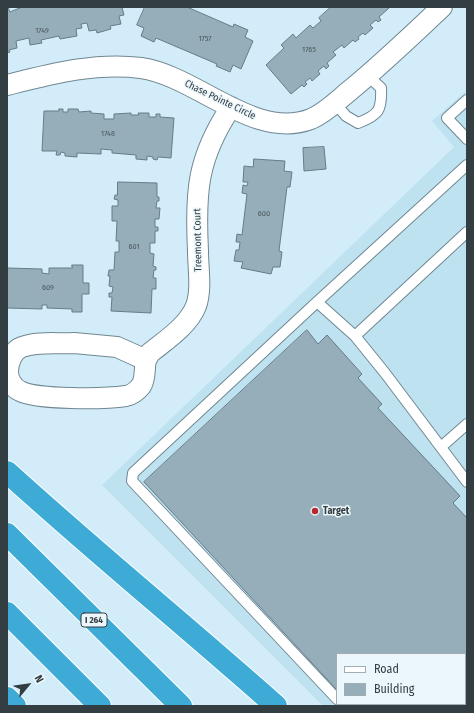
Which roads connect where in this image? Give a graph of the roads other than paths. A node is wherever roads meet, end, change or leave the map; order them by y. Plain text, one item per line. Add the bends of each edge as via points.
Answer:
1 (442, 7) edge
2 (368, 76) junction
3 (7, 85) edge
4 (467, 100) edge
5 (334, 103) junction
6 (231, 107) junction
7 (467, 139) edge
8 (467, 165) edge
9 (467, 232) edge
10 (317, 302) junction
11 (355, 336) junction
12 (146, 360) junction
13 (467, 424) edge
14 (441, 447) junction
15 (7, 472) edge
16 (467, 482) edge
17 (7, 534) edge
18 (7, 613) edge
19 (7, 698) edge
20 (336, 698) edge
21 (14, 706) edge
22 (100, 706) edge
23 (181, 706) edge
24 (276, 706) edge

1 - 2 street, Chase Pointe Circle
2 - 5 street, Chase Pointe Circle
2 - 5 lane via 381,88 382,104 373,117 358,123 346,116
3 - 6 street, Chase Pointe Circle via 93,67 142,68 162,73
4 - 7 lane via 447,118
5 - 6 street, Chase Pointe Circle via 311,119 295,123 260,120
6 - 12 street, Treemont Court via 210,142 198,187 196,218 199,291 196,305 189,318 150,353
8 - 10 lane
9 - 11 lane
10 - 11 lane
10 - 20 lane via 133,473 132,482
11 - 14 lane
12 - 12 street via 141,386 126,396 84,398 27,395 11,383 8,374 8,364 14,353 21,347 38,344 74,343 117,347
13 - 14 lane
14 - 16 lane
15 - 24 highway
17 - 23 highway, I 264
18 - 22 highway
19 - 21 highway

